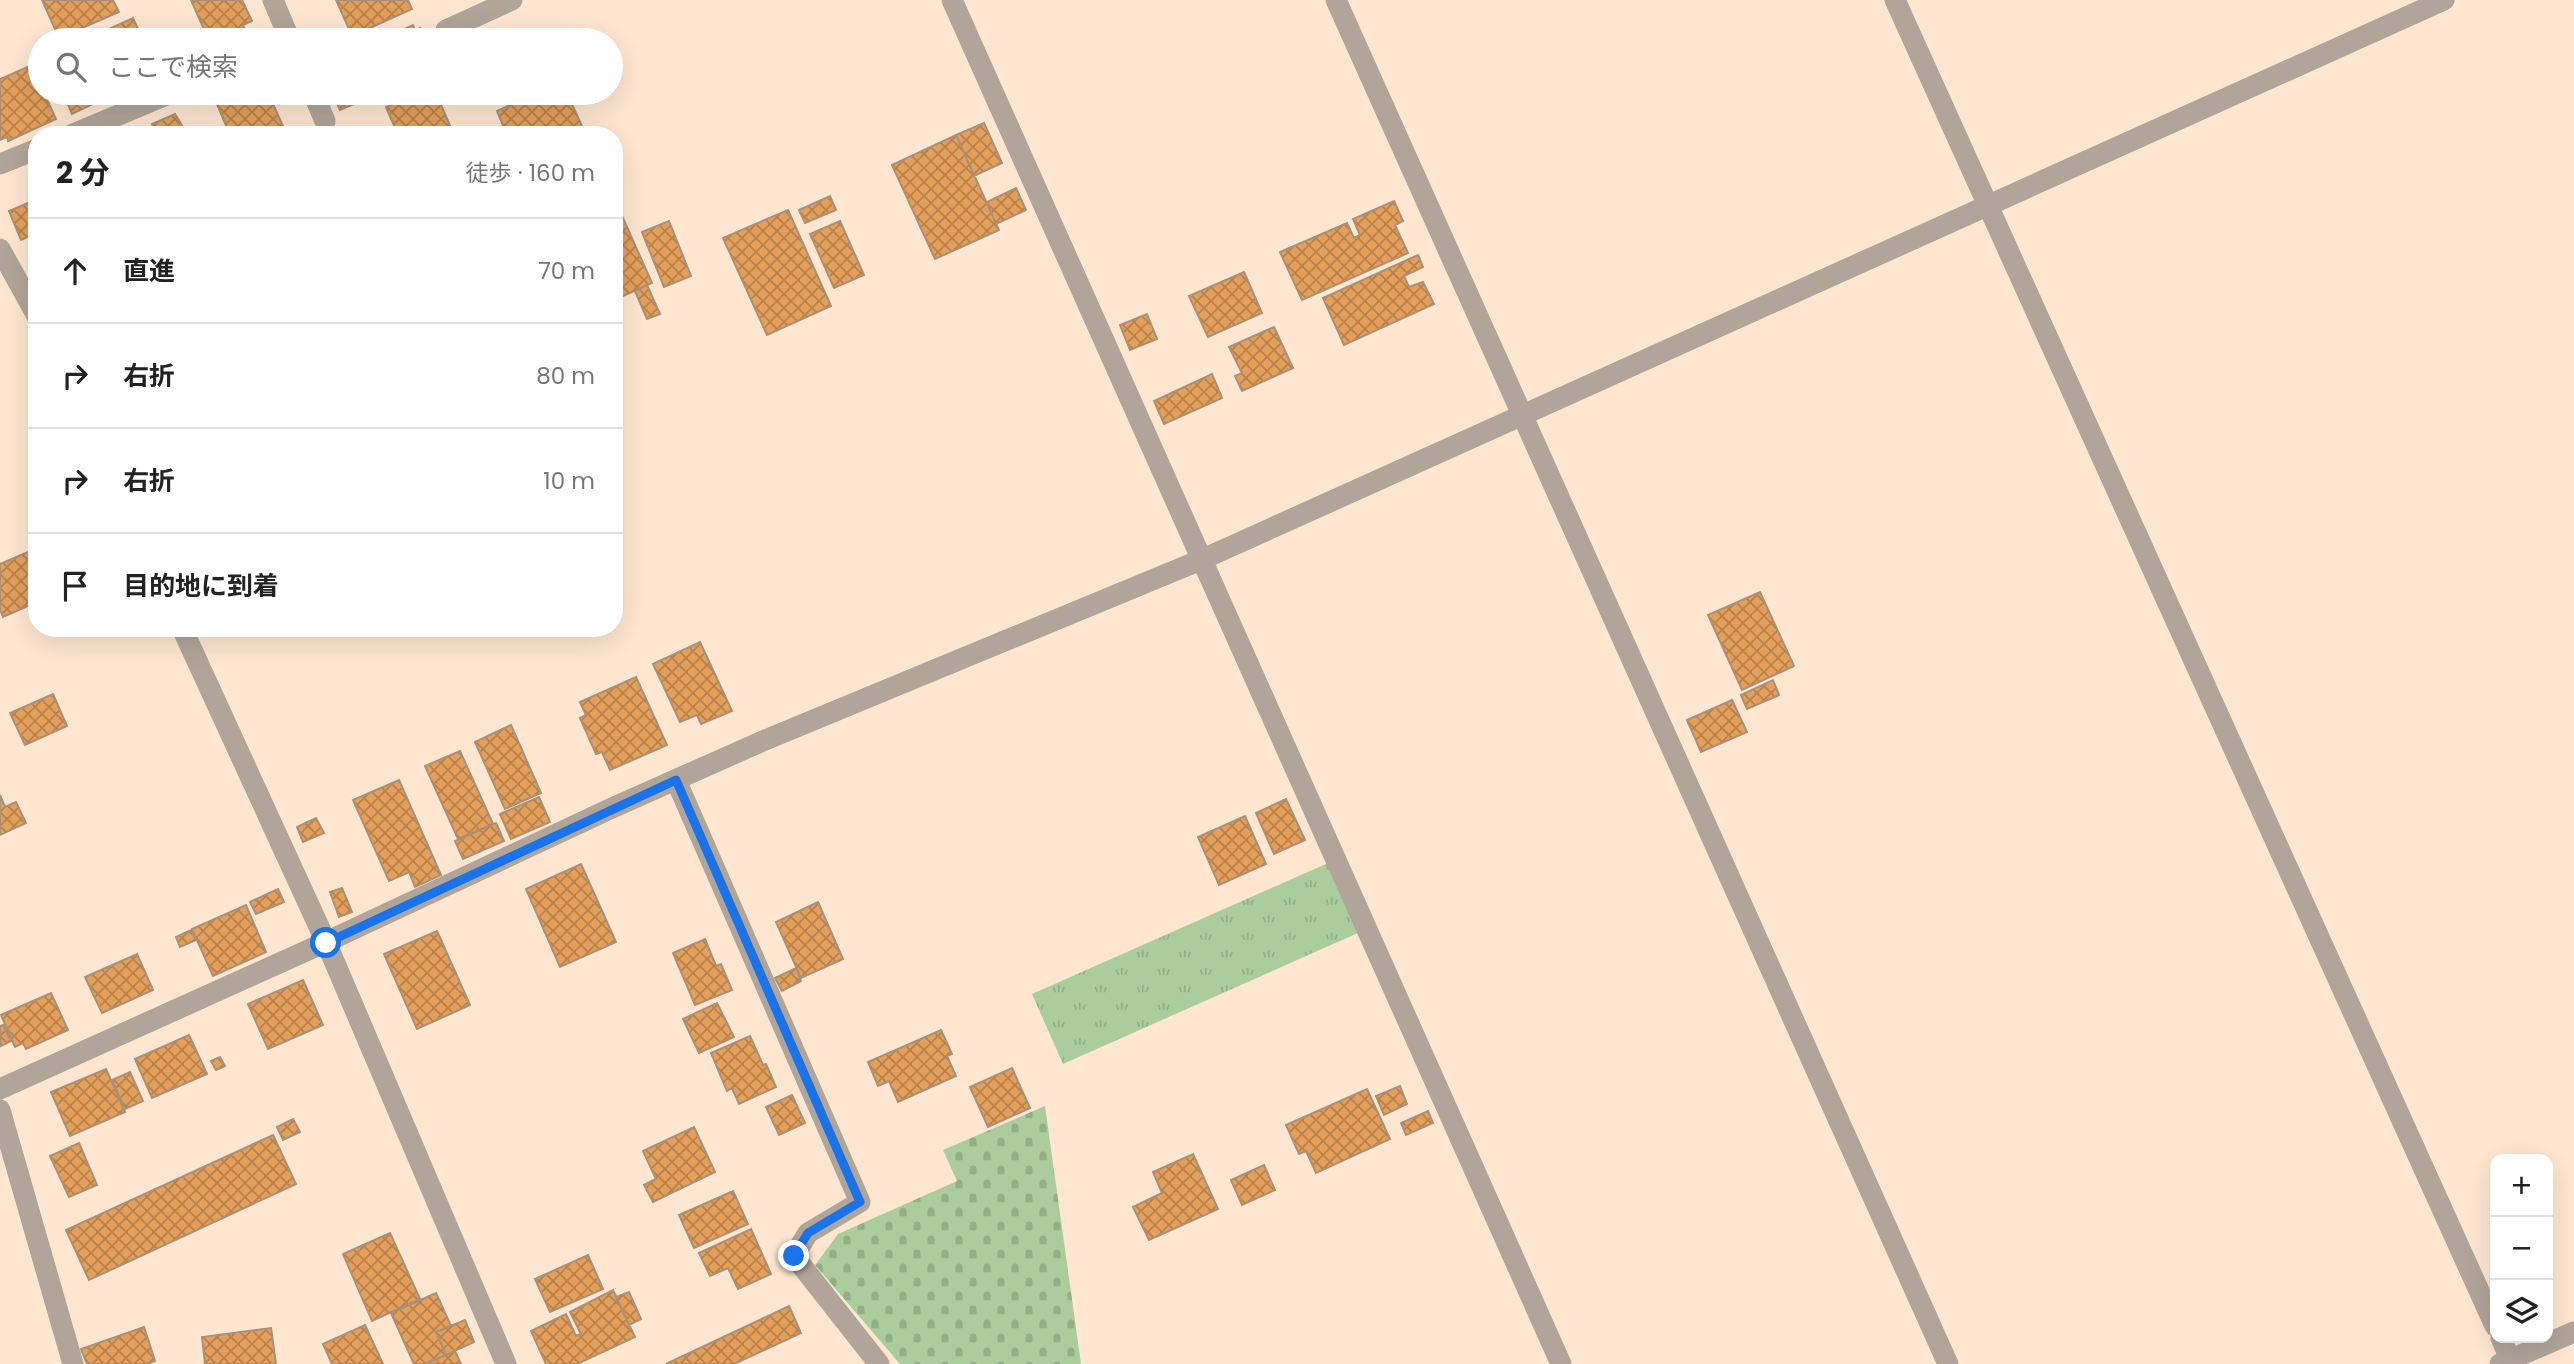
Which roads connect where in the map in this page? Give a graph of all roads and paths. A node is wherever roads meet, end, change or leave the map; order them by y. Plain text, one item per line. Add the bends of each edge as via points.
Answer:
1 (273, 0) edge
2 (512, 0) edge
3 (952, 0) edge
4 (1336, 0) edge
5 (1895, 0) edge
6 (2444, 0) edge
7 (285, 28) edge
8 (450, 28) edge
9 (142, 105) edge
10 (318, 105) edge
11 (325, 121) dead end
12 (92, 126) edge
13 (28, 153) edge
14 (0, 164) edge
15 (1987, 205) junction
16 (0, 249) edge
17 (28, 300) edge
18 (1522, 413) junction
19 (1203, 559) junction
20 (186, 637) edge
21 (676, 780) junction
22 (326, 943) junction
23 (0, 1089) edge
24 (0, 1110) edge
25 (2490, 1315) edge
26 (2574, 1332) edge
27 (2502, 1343) edge
28 (2508, 1362) edge
29 (73, 1364) edge
30 (506, 1364) edge
31 (879, 1364) edge
32 (1561, 1364) edge
33 (1948, 1364) edge

1 - 7 street
2 - 8 street
3 - 19 street
4 - 18 street
5 - 15 street
6 - 15 street
9 - 12 street
10 - 11 street
13 - 14 street
15 - 18 street
15 - 25 street
16 - 17 street
18 - 19 street
18 - 33 street
19 - 21 street
19 - 32 street
20 - 22 street
21 - 22 street
21 - 31 street via 860,1202 808,1233 794,1256
22 - 23 street
22 - 30 street
24 - 29 street
26 - 28 street
27 - 28 street

